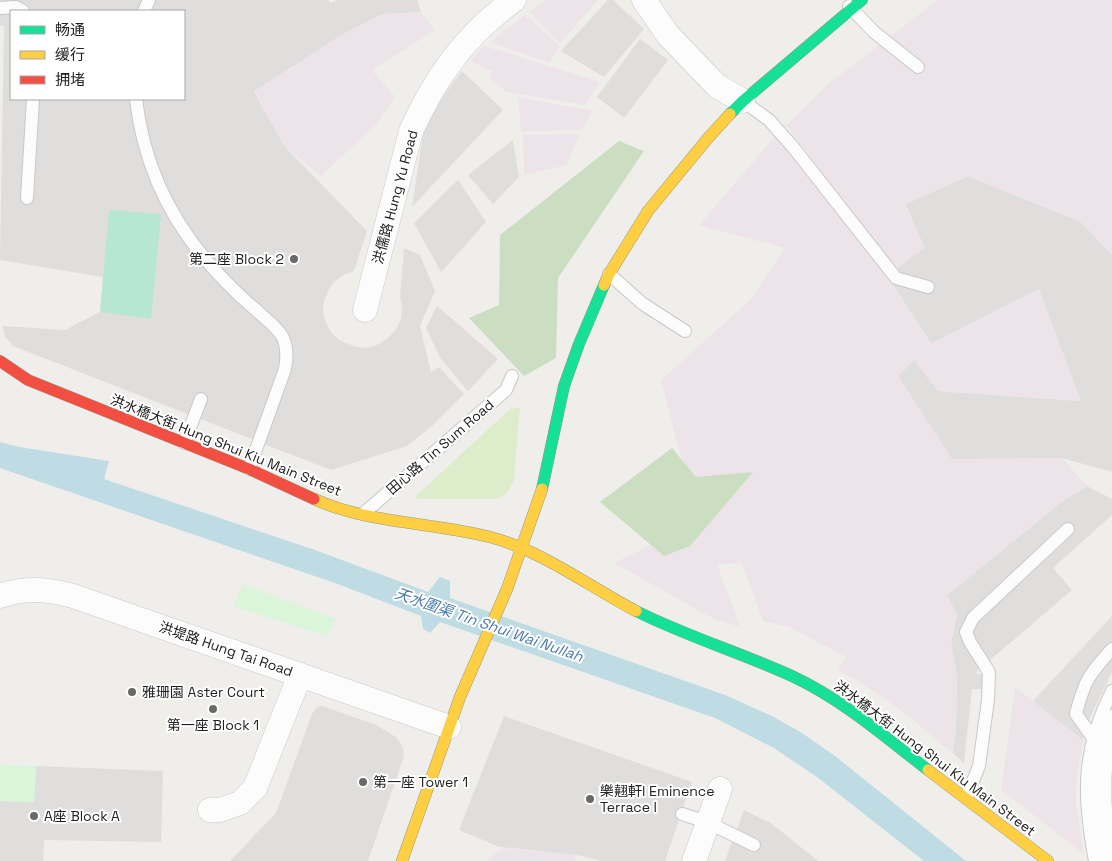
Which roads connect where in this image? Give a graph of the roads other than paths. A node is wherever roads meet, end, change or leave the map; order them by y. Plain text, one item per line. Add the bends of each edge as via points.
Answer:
1 (514, 0) edge
2 (644, 0) edge
3 (862, 0) edge
4 (848, 4) edge
5 (0, 8) edge
6 (21, 10) edge
7 (918, 67) dead end
8 (33, 100) edge
9 (136, 100) edge
10 (742, 101) junction
11 (27, 198) dead end
12 (609, 274) junction
13 (928, 287) dead end
14 (365, 310) dead end
15 (684, 331) dead end
16 (0, 360) edge
17 (512, 376) dead end
18 (201, 399) dead end
19 (184, 443) junction
20 (249, 469) junction
21 (363, 515) junction
22 (1068, 529) dead end
23 (522, 548) junction
24 (0, 596) edge
25 (1112, 649) edge
26 (300, 675) junction
27 (1112, 692) edge
28 (1112, 722) edge
29 (449, 727) junction
30 (1093, 738) junction
31 (720, 789) dead end
32 (966, 798) junction
33 (210, 810) dead end
34 (682, 814) dead end
35 (707, 822) junction
36 (754, 845) dead end
37 (402, 861) edge
38 (694, 861) edge
39 (1048, 861) edge
40 (1094, 861) edge
41 (1107, 861) edge

1 - 14 street, 洪儒路 Hung Yu Road via 476,31 438,78 423,104 411,131
2 - 10 street via 668,35 717,86
3 - 4 street
4 - 7 lane via 874,32
4 - 10 street
5 - 6 lane
8 - 11 lane
9 - 20 lane via 146,154 171,209 205,258 283,338 287,359 285,369
10 - 12 street via 648,211
10 - 13 lane via 769,120 793,147 896,278
12 - 15 lane via 642,304
12 - 23 street via 564,386 545,481
16 - 19 street, 洪水橋大街 Hung Shui Kiu Main Street via 28,380
17 - 21 lane, 田心路 Tin Sum Road via 506,390
18 - 19 lane
19 - 20 street, 洪水橋大街 Hung Shui Kiu Main Street
20 - 21 street, 洪水橋大街 Hung Shui Kiu Main Street via 321,502
21 - 23 street, 洪水橋大街 Hung Shui Kiu Main Street via 490,537
22 - 32 lane via 973,618 966,632 989,672 979,766
23 - 29 street
23 - 32 street, 洪水橋大街 Hung Shui Kiu Main Street via 668,627 794,677 840,703
24 - 26 street, 洪堤路 Hung Tai Road via 25,590 49,590 73,596
25 - 30 lane via 1092,672 1082,691 1076,714
26 - 29 street, 洪堤路 Hung Tai Road
26 - 33 street via 255,788 240,803
27 - 30 lane
28 - 41 street via 1103,751 1098,801
29 - 37 street
30 - 40 lane via 1086,775 1086,802
31 - 35 street
32 - 39 street, 洪水橋大街 Hung Shui Kiu Main Street
34 - 35 lane
35 - 36 lane
35 - 38 street

